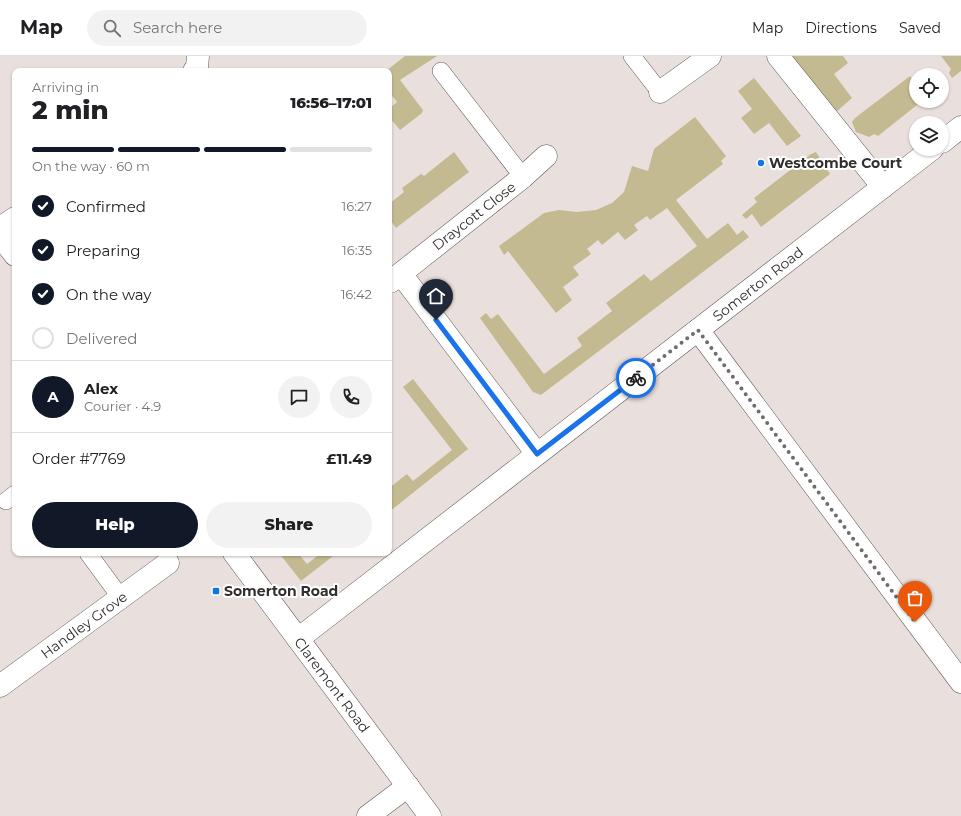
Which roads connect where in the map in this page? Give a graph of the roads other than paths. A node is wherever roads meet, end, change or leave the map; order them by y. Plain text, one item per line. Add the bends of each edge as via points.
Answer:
1 (198, 56) edge
2 (632, 56) edge
3 (710, 56) edge
4 (778, 56) edge
5 (196, 68) edge
6 (440, 71) dead end
7 (660, 92) joint
8 (961, 127) edge
9 (949, 136) edge
10 (546, 156) dead end
11 (923, 156) edge
12 (523, 177) junction
13 (883, 187) junction
14 (12, 220) edge
15 (0, 228) edge
16 (0, 236) edge
17 (12, 251) edge
18 (395, 278) edge
19 (698, 330) junction
20 (537, 454) junction
21 (90, 556) edge
22 (236, 556) edge
23 (168, 563) dead end
24 (121, 598) junction
25 (298, 639) junction
26 (961, 682) edge
27 (0, 686) edge
28 (408, 786) junction
29 (368, 816) edge
30 (430, 816) edge

1 - 5 street
2 - 7 lane
3 - 7 street
4 - 13 street
6 - 12 lane
8 - 9 street
10 - 12 street, Draycott Close
11 - 13 street, Somerton Road
12 - 18 street, Draycott Close
13 - 19 street, Somerton Road
14 - 15 street
16 - 17 street
18 - 20 street, Draycott Close
19 - 20 street, Somerton Road
19 - 26 street
20 - 25 street, Somerton Road
21 - 24 lane
22 - 25 street, Claremont Road
23 - 24 street, Handley Grove
24 - 27 street, Handley Grove
25 - 28 street, Claremont Road
28 - 29 street
28 - 30 street, Claremont Road

